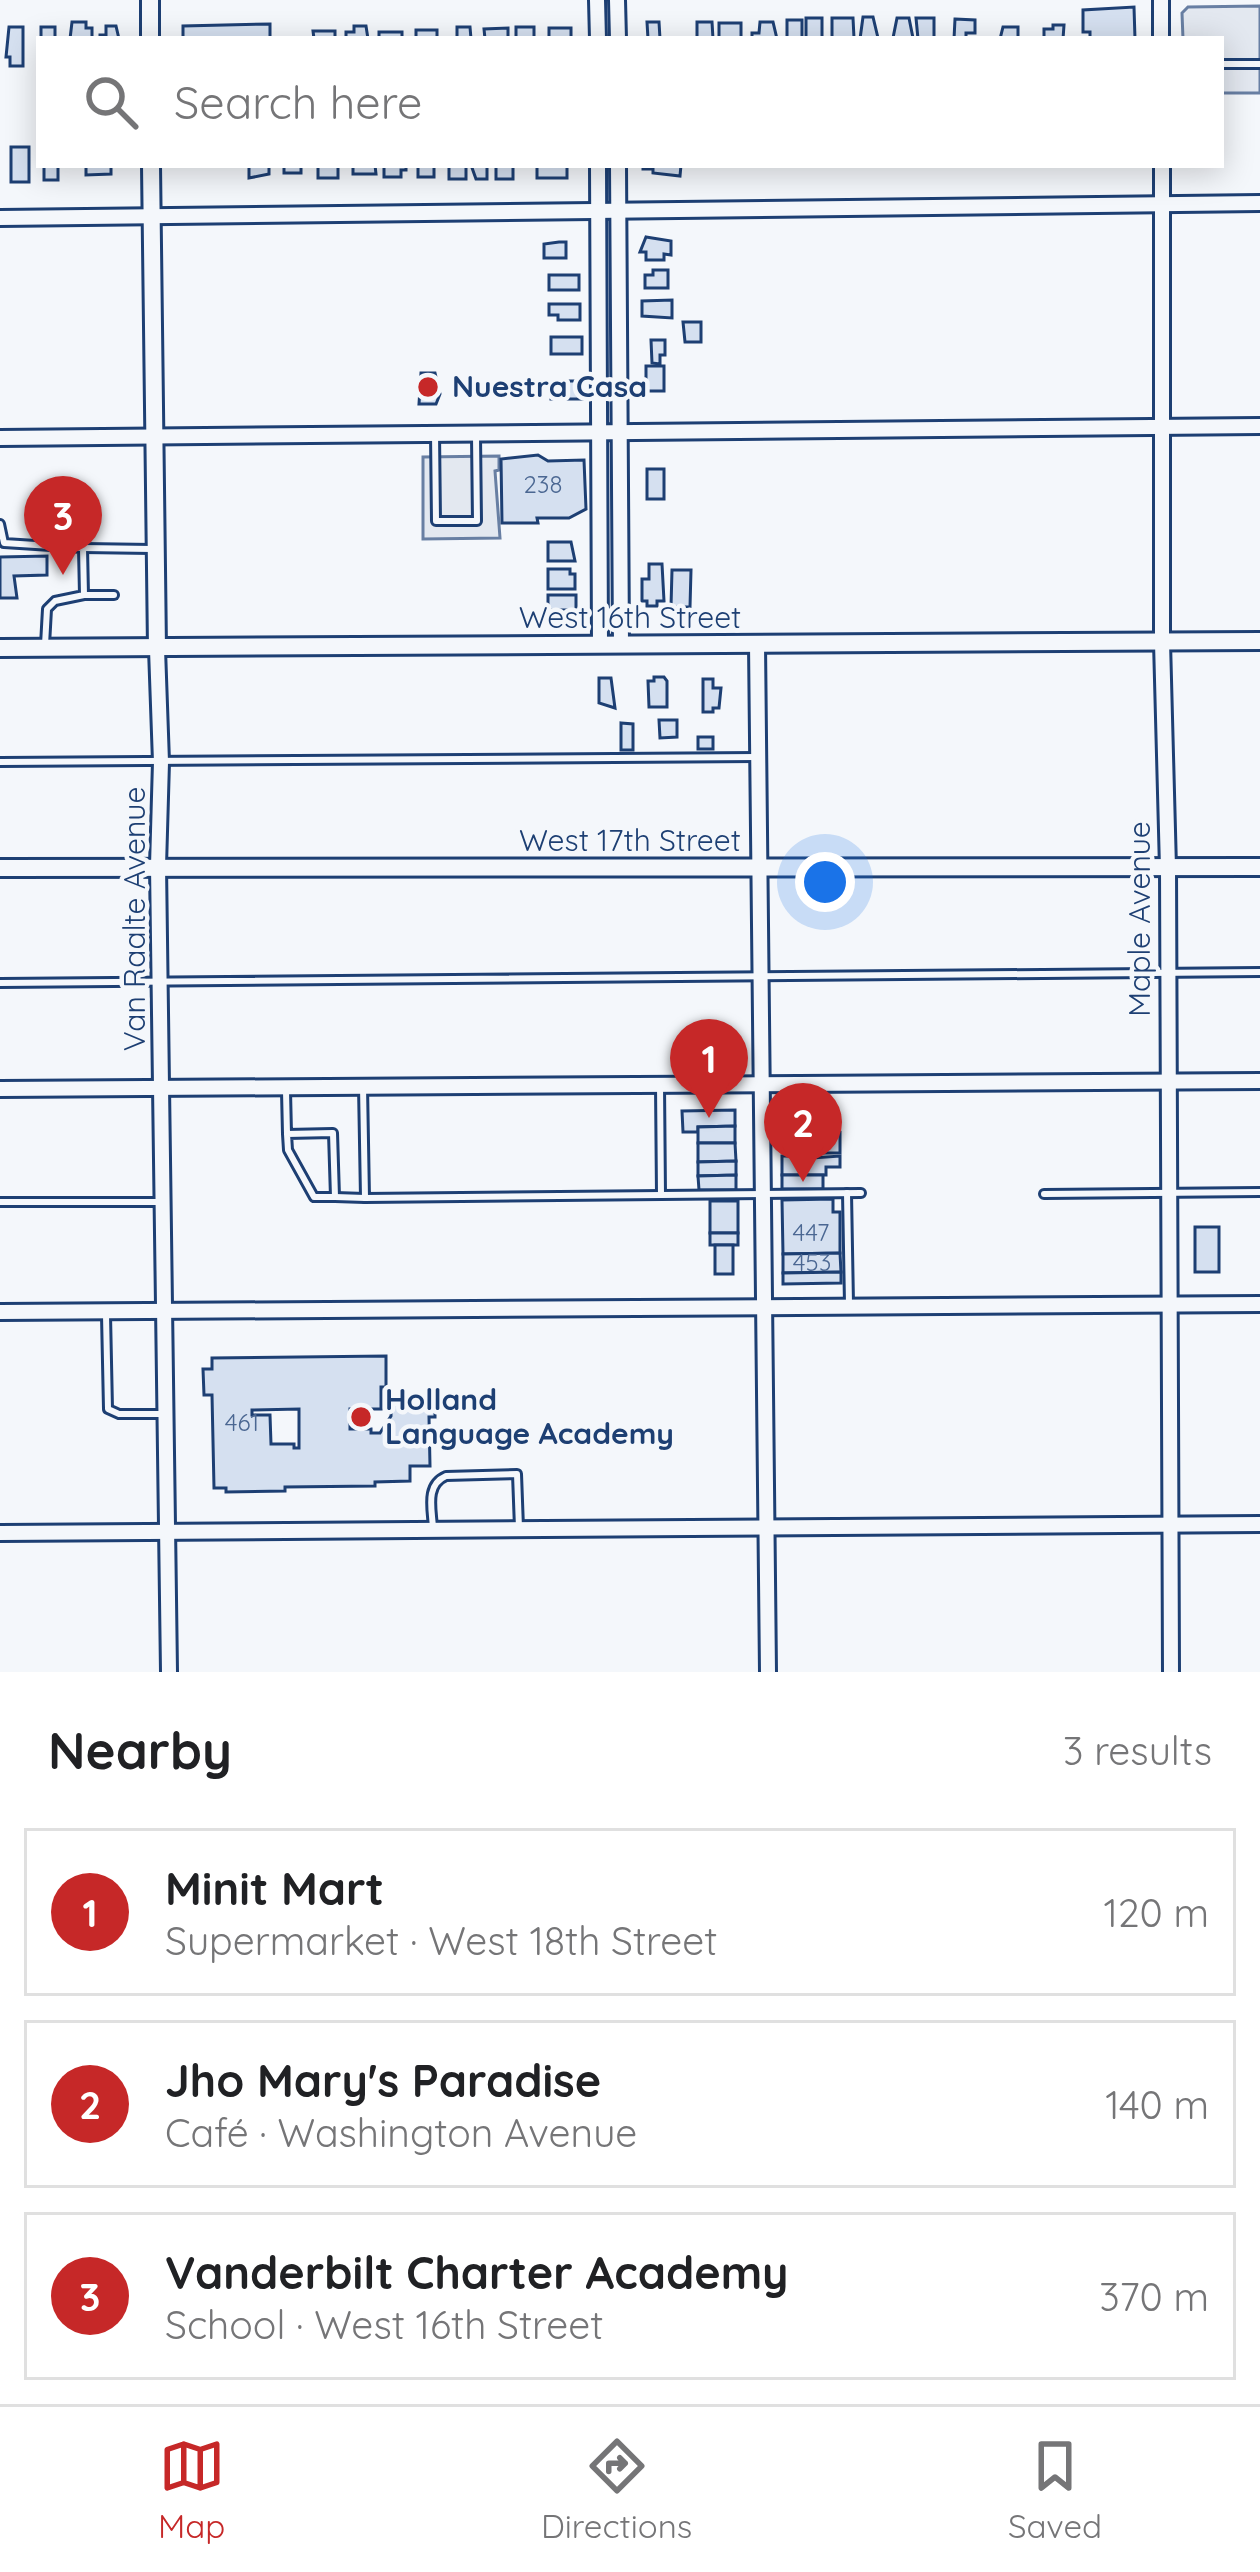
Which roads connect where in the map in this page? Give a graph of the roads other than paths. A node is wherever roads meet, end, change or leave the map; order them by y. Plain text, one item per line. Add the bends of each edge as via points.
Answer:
1 (149, 0) edge
2 (597, 0) edge
3 (617, 0) edge
4 (1161, 0) edge
5 (150, 36) edge
6 (598, 36) edge
7 (618, 36) edge
8 (1161, 36) edge
9 (1224, 64) edge
10 (1260, 64) edge
11 (151, 168) edge
12 (598, 168) edge
13 (618, 168) edge
14 (1162, 168) edge
15 (1260, 203) edge
16 (1163, 204) junction
17 (598, 211) junction
18 (619, 211) junction
19 (151, 216) junction
20 (0, 218) edge
21 (1260, 426) edge
22 (1163, 427) junction
23 (620, 431) junction
24 (476, 432) junction
25 (600, 432) junction
26 (435, 433) junction
27 (154, 436) junction
28 (0, 438) edge
29 (0, 524) edge
30 (83, 548) junction
31 (155, 548) junction
32 (84, 595) junction
33 (114, 595) dead end
34 (1260, 641) edge
35 (1162, 642) junction
36 (600, 644) junction
37 (621, 644) junction
38 (757, 644) junction
39 (0, 649) edge
40 (45, 649) junction
41 (157, 649) junction
42 (757, 757) junction
43 (0, 762) edge
44 (161, 762) junction
45 (158, 866) junction
46 (1260, 867) edge
47 (0, 868) edge
48 (1168, 868) junction
49 (757, 869) junction
50 (1260, 972) edge
51 (1167, 973) junction
52 (759, 976) junction
53 (160, 982) junction
54 (0, 983) edge
55 (1167, 1081) junction
56 (1260, 1081) edge
57 (760, 1084) junction
58 (808, 1084) junction
59 (660, 1085) junction
60 (363, 1086) junction
61 (286, 1087) junction
62 (163, 1088) junction
63 (0, 1089) edge
64 (808, 1123) dead end
65 (287, 1134) junction
66 (1260, 1192) edge
67 (847, 1193) junction
68 (861, 1193) dead end
69 (1168, 1193) junction
70 (762, 1194) junction
71 (661, 1195) junction
72 (1044, 1195) dead end
73 (335, 1197) junction
74 (365, 1198) junction
75 (0, 1202) edge
76 (163, 1202) junction
77 (1260, 1304) edge
78 (1169, 1306) junction
79 (849, 1308) junction
80 (762, 1309) junction
81 (164, 1311) junction
82 (0, 1312) edge
83 (106, 1312) junction
84 (165, 1414) junction
85 (1172, 1524) junction
86 (1260, 1524) edge
87 (766, 1530) junction
88 (433, 1532) junction
89 (519, 1532) junction
90 (0, 1533) edge
91 (167, 1533) junction
92 (169, 1672) edge
93 (768, 1672) edge
94 (1171, 1672) edge

1 - 5 street
2 - 6 street
3 - 7 street
4 - 8 street
9 - 10 lane
11 - 19 street, Van Raalte Avenue
12 - 17 street
13 - 18 street
14 - 16 street, Maple Avenue
15 - 16 street
16 - 18 street
16 - 22 street, Maple Avenue
17 - 18 street
17 - 19 street
17 - 25 street
18 - 23 street
19 - 20 street
19 - 27 street, Van Raalte Avenue
21 - 22 street
22 - 23 street
22 - 35 street, Maple Avenue
23 - 25 street
23 - 37 street
24 - 25 street
24 - 26 street
24 - 26 lane via 477,521 436,521
25 - 36 street
26 - 27 street
27 - 28 street
27 - 31 street, Van Raalte Avenue
29 - 30 lane via 4,543
30 - 31 lane
30 - 32 lane
31 - 41 street, Van Raalte Avenue
32 - 33 lane
32 - 40 lane via 47,609
34 - 35 street, West 16th Street
35 - 38 street, West 16th Street
35 - 48 street, Maple Avenue
36 - 37 street, West 16th Street
36 - 41 street, West 16th Street
37 - 38 street, West 16th Street
38 - 42 street
39 - 40 street, West 16th Street
40 - 41 street, West 16th Street
41 - 44 street, Van Raalte Avenue
42 - 44 lane
42 - 49 street
43 - 44 lane
44 - 45 street, Van Raalte Avenue
45 - 47 street, West 17th Street
45 - 49 street, West 17th Street
45 - 53 street, Van Raalte Avenue
46 - 48 street, West 17th Street
48 - 49 street, West 17th Street
48 - 51 street, Maple Avenue
49 - 52 street
50 - 51 lane
51 - 52 lane
51 - 55 street, Maple Avenue
52 - 53 lane
52 - 57 street
53 - 54 lane
53 - 62 street, Van Raalte Avenue
55 - 56 street
55 - 58 street
55 - 69 street, Maple Avenue
57 - 58 street
57 - 59 street
57 - 70 street
58 - 64 lane
59 - 60 street
59 - 71 lane
60 - 61 street
60 - 74 lane
61 - 62 street
61 - 65 lane
62 - 63 street
62 - 76 street, Van Raalte Avenue
65 - 73 lane via 314,1197
65 - 73 lane via 333,1133
66 - 69 lane
67 - 68 lane
67 - 70 lane
67 - 79 lane
69 - 72 lane
69 - 78 street, Maple Avenue
70 - 71 lane
70 - 80 street
71 - 74 lane
73 - 74 lane
75 - 76 lane
76 - 81 street, Van Raalte Avenue
77 - 78 street
78 - 79 street
78 - 85 street, Maple Avenue
79 - 80 street
80 - 81 street
80 - 87 street
81 - 83 street
81 - 84 street, Van Raalte Avenue
82 - 83 street
83 - 84 lane via 108,1408
84 - 91 street, Van Raalte Avenue
85 - 86 street
85 - 87 street
85 - 94 street, Maple Avenue
87 - 89 street
87 - 93 street
88 - 89 street
88 - 89 lane via 436,1480 517,1474
88 - 91 street
90 - 91 street
91 - 92 street, Van Raalte Avenue

